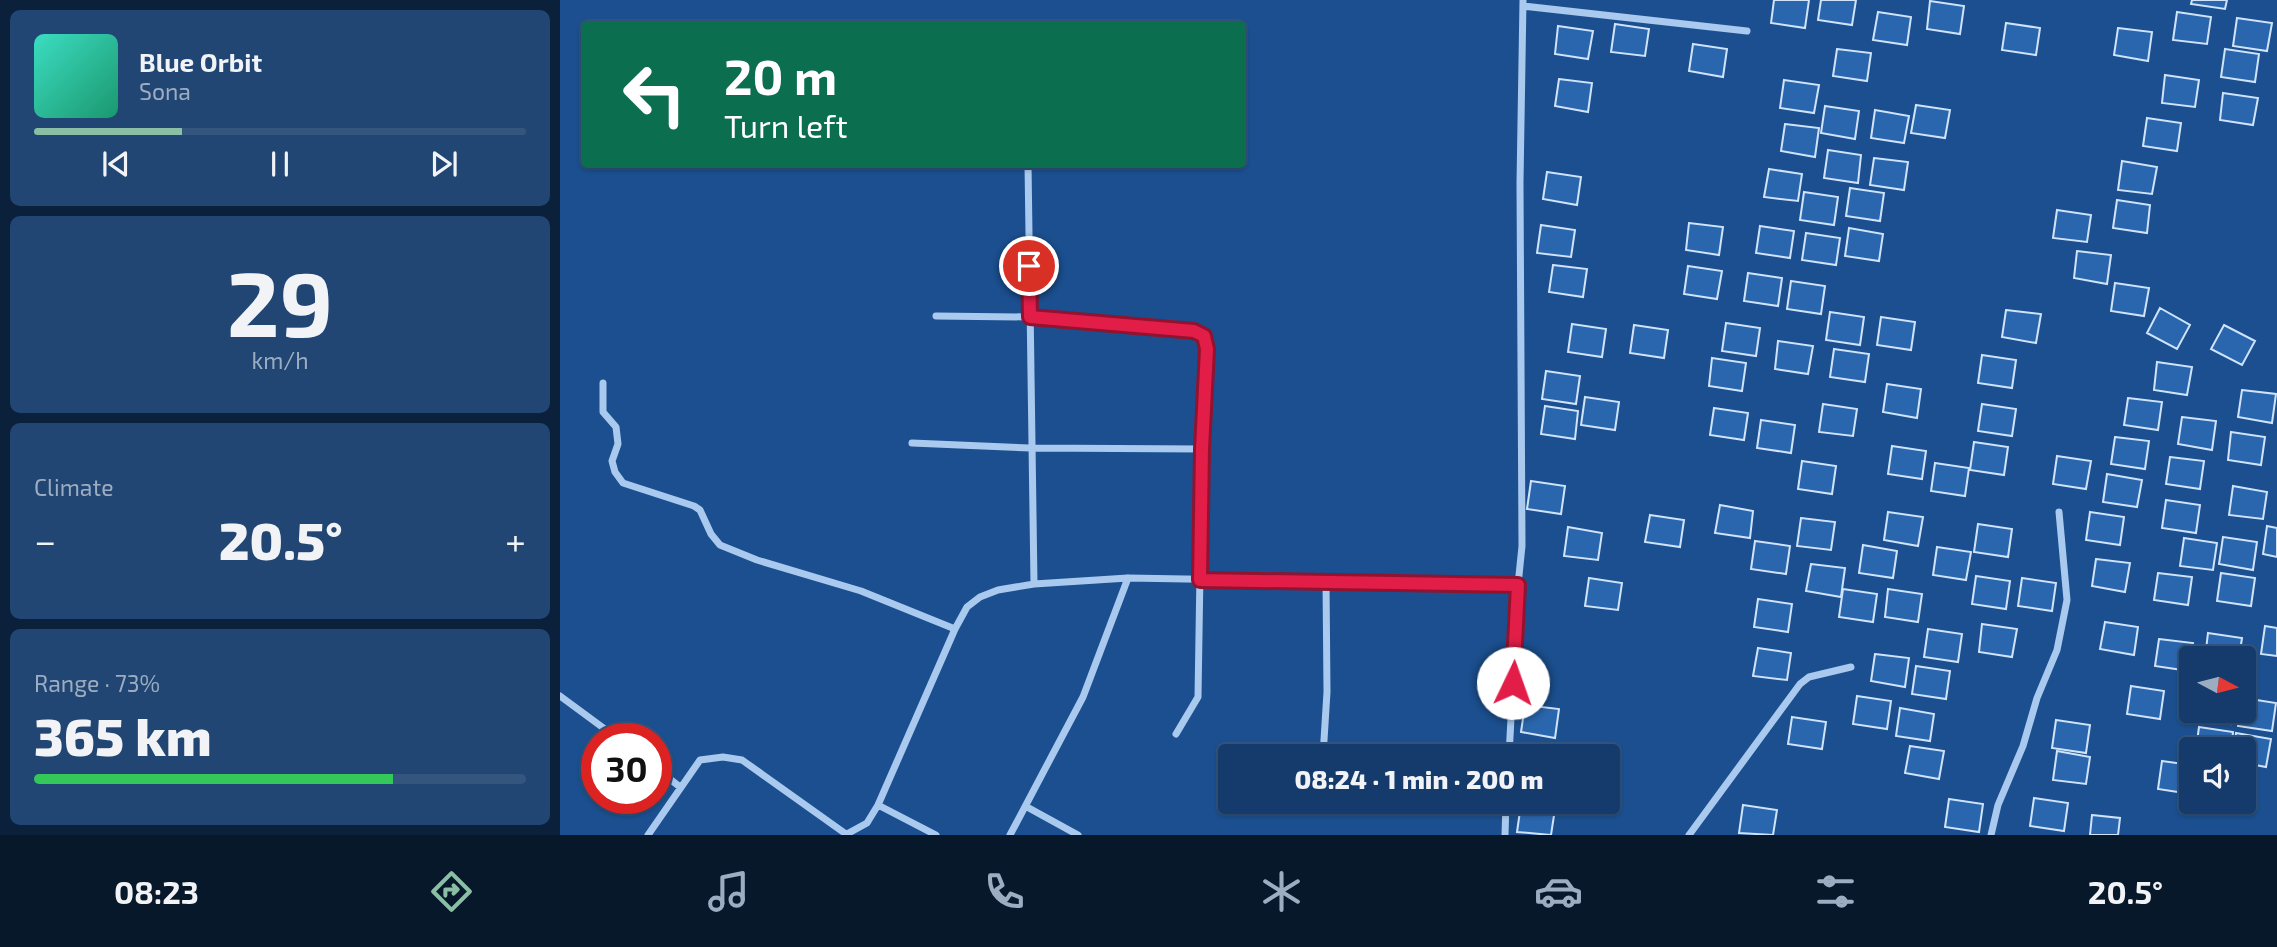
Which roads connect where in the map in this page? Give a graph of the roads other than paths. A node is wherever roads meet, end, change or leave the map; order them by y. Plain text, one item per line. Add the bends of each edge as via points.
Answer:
1 (1523, 3) edge
2 (1747, 31) dead end
3 (1028, 168) edge
4 (936, 316) dead end
5 (1030, 317) junction
6 (603, 383) dead end
7 (912, 443) dead end
8 (1030, 449) junction
9 (1202, 449) junction
10 (2059, 512) dead end
11 (1128, 578) junction
12 (1200, 580) junction
13 (1326, 581) junction
14 (1034, 584) junction
15 (1518, 585) junction
16 (955, 629) junction
17 (1851, 667) dead end
18 (560, 695) edge
19 (597, 723) edge
20 (1176, 734) dead end
21 (1324, 744) edge
22 (1510, 744) edge
23 (672, 781) edge
24 (680, 787) junction
25 (878, 805) junction
26 (1027, 807) junction
27 (1506, 814) edge
28 (845, 834) edge
29 (648, 835) edge
30 (936, 835) edge
31 (1010, 835) edge
32 (1078, 835) edge
33 (1505, 835) edge
34 (1689, 835) edge
35 (1991, 835) edge

1 - 2 street
1 - 15 street via 1522,546
3 - 5 street
4 - 5 street
5 - 8 street
5 - 9 street via 1194,331 1204,336
6 - 16 street via 603,412 616,427 618,444 612,460 623,483 694,506 720,545 861,591
7 - 8 street
8 - 9 street
8 - 14 street
9 - 12 street
10 - 35 street via 2067,600 2057,650
11 - 12 street
11 - 14 street
11 - 26 street via 1083,697
12 - 13 street
12 - 20 street via 1198,697
13 - 15 street
13 - 21 street
14 - 16 street via 980,597 967,607
15 - 22 street
16 - 25 street
17 - 34 street via 1809,677 1800,684
18 - 19 street
23 - 24 street
24 - 28 street via 700,760 742,760
24 - 29 street
25 - 28 street via 867,823
25 - 30 street
26 - 31 street
26 - 32 street
27 - 33 street

